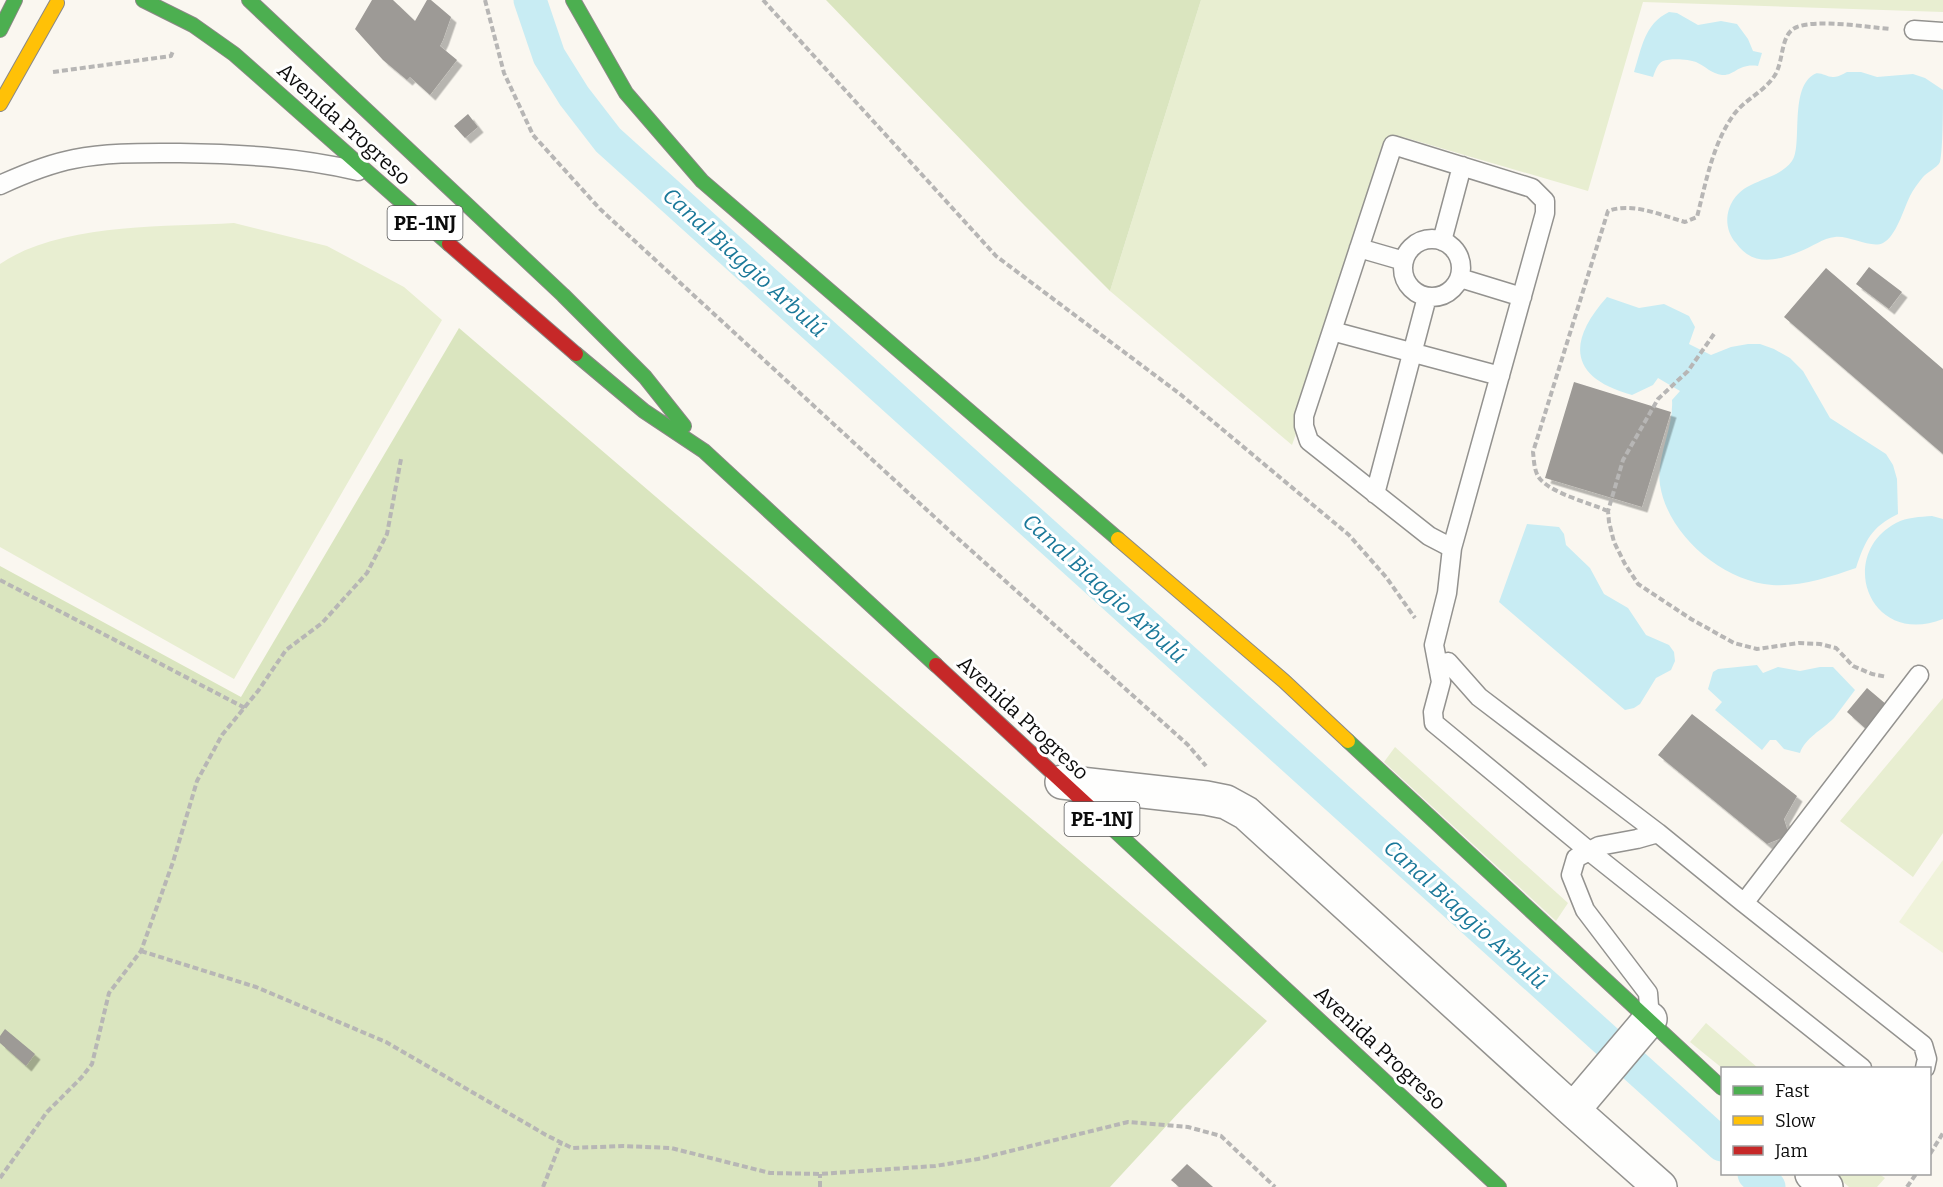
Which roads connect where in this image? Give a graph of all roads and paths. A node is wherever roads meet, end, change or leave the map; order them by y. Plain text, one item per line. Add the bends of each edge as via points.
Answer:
1 (20, 0) edge
2 (72, 0) edge
3 (143, 0) edge
4 (249, 0) edge
5 (485, 0) edge
6 (573, 0) edge
7 (764, 0) edge
8 (41, 3) dead end
9 (57, 3) junction
10 (0, 30) edge
11 (1914, 30) joint
12 (1943, 32) edge
13 (173, 51) dead end
14 (48, 70) dead end
15 (0, 104) edge
16 (1462, 166) junction
17 (369, 174) junction
18 (0, 185) edge
19 (1442, 241) junction
20 (1359, 248) junction
21 (1404, 261) junction
22 (1460, 278) junction
23 (1427, 297) junction
24 (1522, 297) junction
25 (1332, 331) junction
26 (1714, 334) dead end
27 (1414, 353) junction
28 (1500, 376) junction
29 (704, 451) junction
30 (401, 459) dead end
31 (1375, 494) junction
32 (1608, 511) junction
33 (1452, 548) junction
34 (0, 580) edge
35 (1434, 645) junction
36 (1448, 662) dead end
37 (1919, 675) joint
38 (245, 708) junction
39 (1210, 771) dead end
40 (1062, 782) junction
41 (1658, 833) junction
42 (1588, 851) junction
43 (1744, 903) junction
44 (141, 951) junction
45 (1650, 1019) junction
46 (1861, 1067) edge
47 (1925, 1067) edge
48 (1721, 1087) edge
49 (1573, 1110) junction
50 (1943, 1133) edge
51 (561, 1142) junction
52 (1931, 1151) edge
53 (820, 1174) junction
54 (1814, 1175) edge
55 (0, 1178) edge
56 (543, 1187) edge
57 (820, 1187) edge
58 (1275, 1187) edge
59 (1499, 1187) edge
60 (1660, 1187) edge
61 (1826, 1187) edge

1 - 10 main road
2 - 9 main road
3 - 17 main road, Avenida Progreso / PE-1NJ via 193,25 234,54
4 - 29 main road, Avenida Progreso / PE-1NJ via 563,295 645,377
5 - 39 path via 504,73 533,135 600,209 1188,745
6 - 45 main road via 626,93 702,182 1284,681
7 - 35 path via 996,256 1180,394 1349,535
8 - 9 main road
9 - 15 main road
11 - 12 lane
11 - 32 path via 1817,24 1797,27 1788,33 1776,74 1737,110 1725,127 1696,216 1685,222 1634,207 1608,211 1533,452 1540,479
13 - 14 path via 171,56 55,73
16 - 19 lane
16 - 20 lane via 1393,145
16 - 24 lane via 1532,188 1545,201
17 - 18 lane via 314,161 244,154 124,152 73,159
17 - 29 main road, Avenida Progreso / PE-1NJ via 644,411
19 - 21 lane via 1427,239 1418,243 1410,248
19 - 22 lane via 1455,249 1460,258
20 - 21 lane
20 - 25 lane
21 - 23 lane via 1407,283
22 - 23 lane via 1447,293
22 - 24 lane
23 - 27 lane
24 - 28 lane
25 - 27 lane
25 - 31 lane via 1304,426 1309,441
26 - 32 path via 1688,371 1658,399 1623,460
27 - 28 lane
27 - 31 lane
28 - 33 lane
29 - 40 main road, Avenida Progreso / PE-1NJ
30 - 38 path via 387,534 367,573 322,623 286,650
31 - 33 lane via 1429,536
32 - 37 path via 1614,542 1638,584 1714,633 1757,649 1821,644 1836,648 1853,666 1872,674 1896,678
33 - 35 lane via 1447,593
34 - 38 path
35 - 42 lane via 1441,682 1432,712 1434,723
36 - 41 lane via 1479,697
37 - 43 lane
38 - 44 path via 222,735 197,781
40 - 49 street via 1206,798 1226,802 1246,813
40 - 59 main road, Avenida Progreso / PE-1NJ
41 - 42 lane
41 - 43 lane
42 - 45 lane via 1576,858 1570,874 1585,910 1648,993
42 - 46 lane
43 - 47 lane via 1923,1045
44 - 51 path via 256,987 386,1042
44 - 55 path via 109,993 92,1064 47,1112
45 - 48 main road
45 - 49 street
49 - 60 street
50 - 52 path
51 - 53 path via 572,1148 671,1148 770,1173
51 - 56 path
53 - 57 path
53 - 58 path via 978,1159 1128,1122 1188,1127 1221,1136
54 - 61 street

